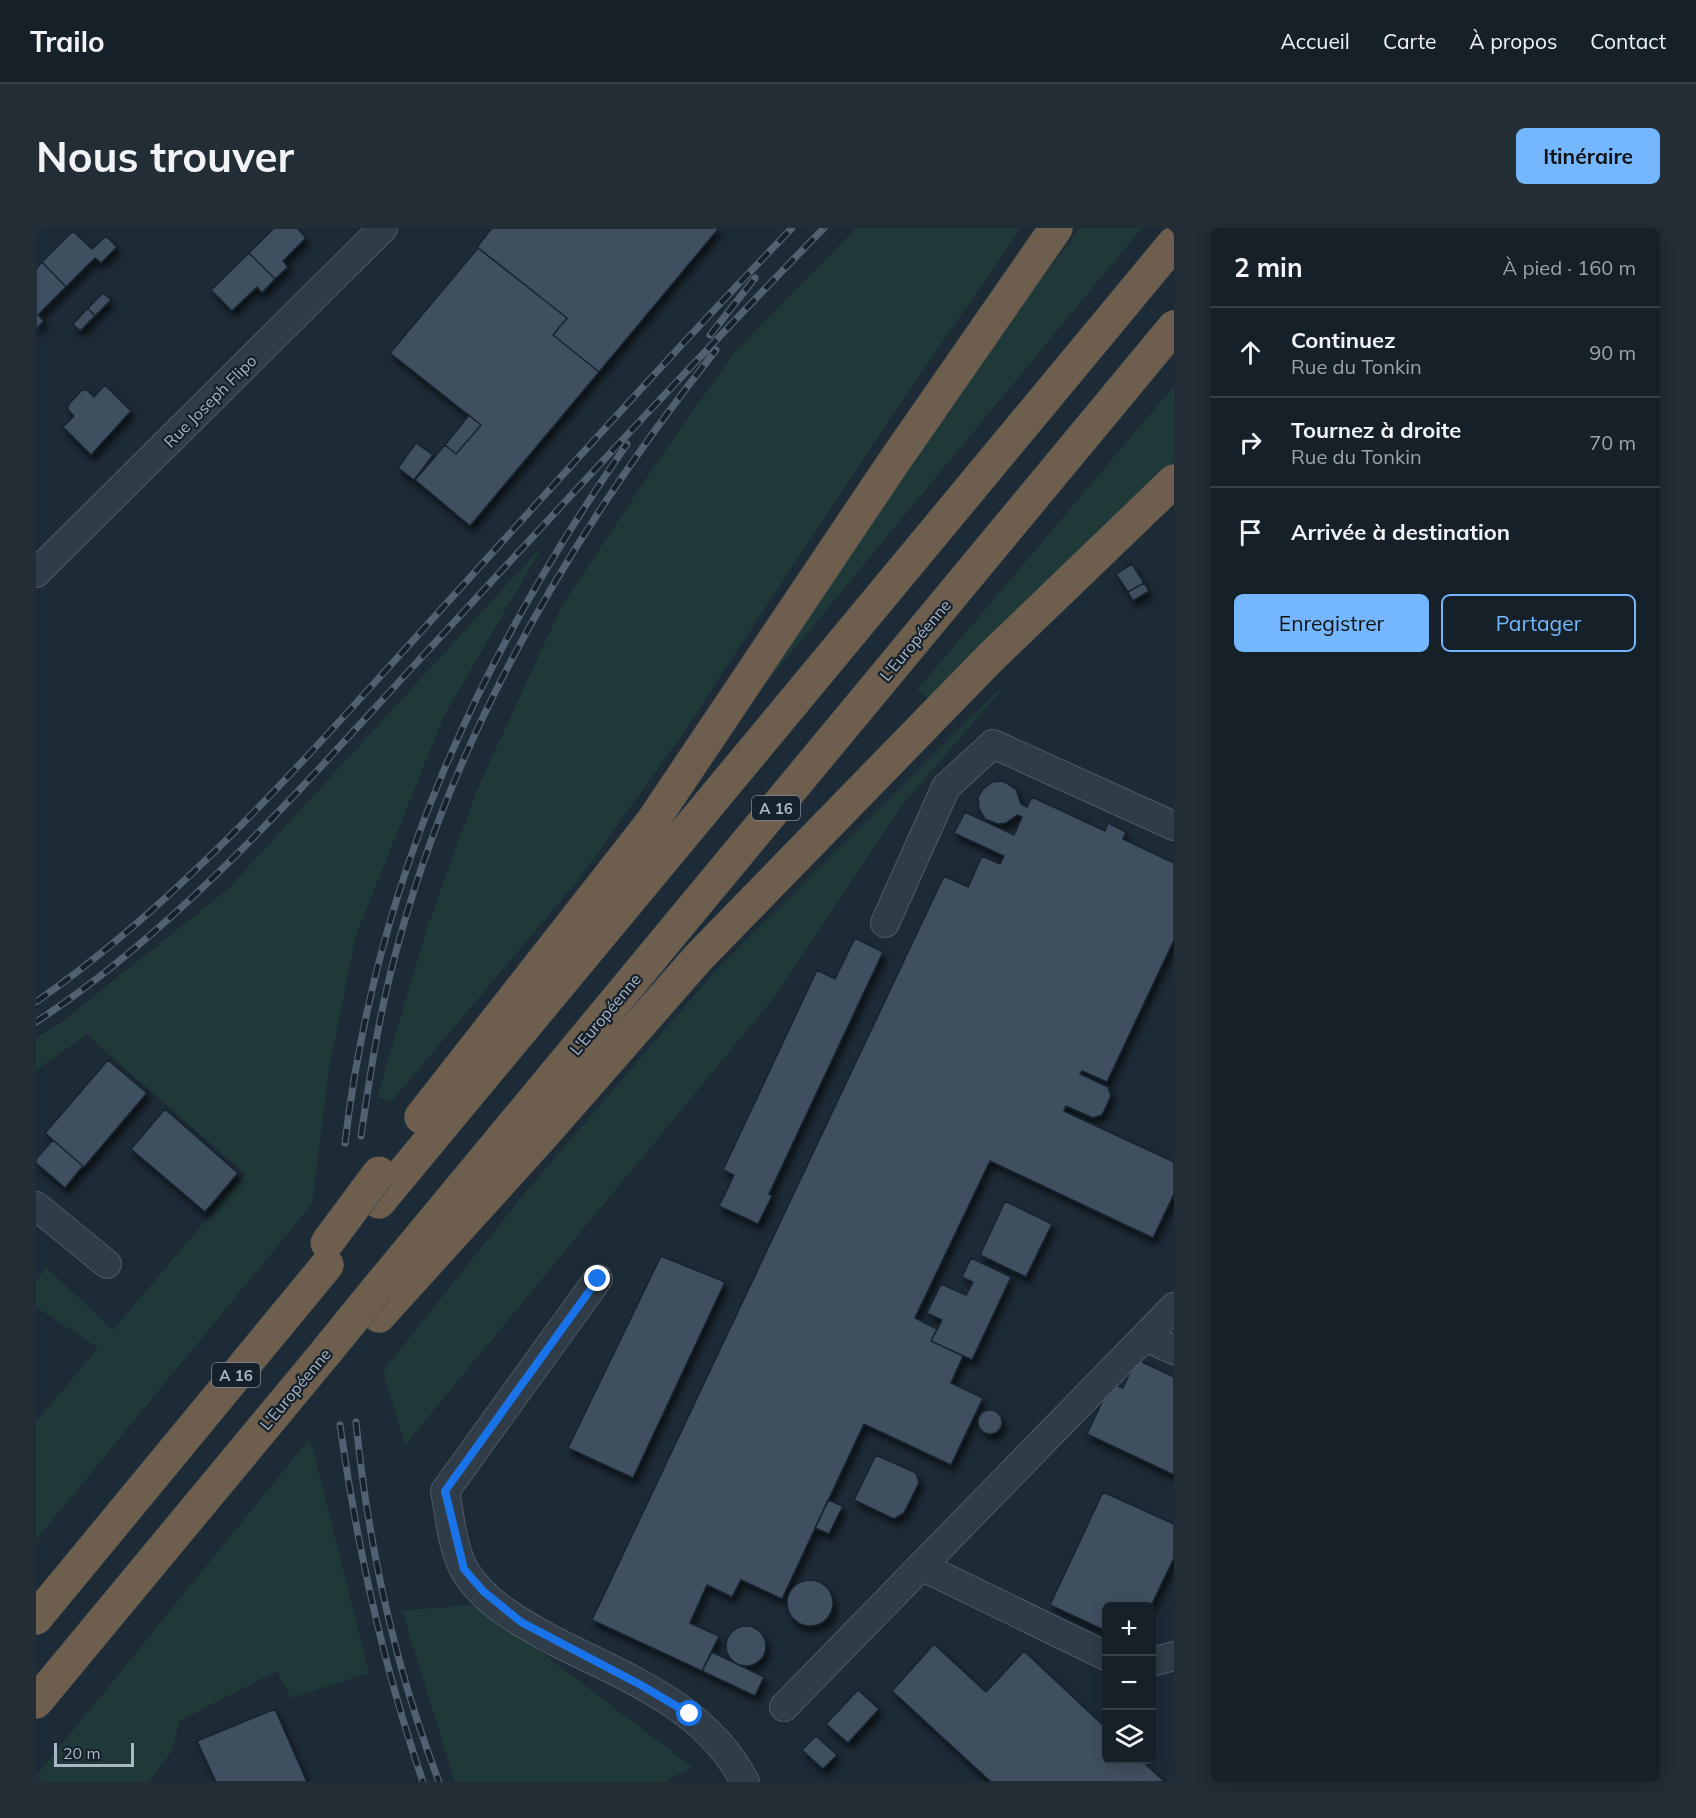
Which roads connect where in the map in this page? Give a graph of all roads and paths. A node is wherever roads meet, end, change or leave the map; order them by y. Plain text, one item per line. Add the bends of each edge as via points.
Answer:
1 (383, 228) edge
2 (1056, 228) edge
3 (1174, 243) edge
4 (1174, 327) edge
5 (1174, 480) edge
6 (36, 573) edge
7 (1174, 826) edge
8 (885, 923) dead end
9 (379, 1188) junction
10 (36, 1206) edge
11 (106, 1264) dead end
12 (598, 1279) dead end
13 (378, 1302) junction
14 (1174, 1307) edge
15 (1145, 1337) junction
16 (1174, 1350) edge
17 (921, 1566) junction
18 (36, 1618) edge
19 (1102, 1654) edge
20 (1174, 1656) edge
21 (1156, 1661) edge
22 (61, 1672) junction
23 (36, 1702) edge
24 (784, 1707) dead end
25 (36, 1708) edge
26 (745, 1782) edge

1 - 6 street, Rue Joseph Flipo
2 - 9 highway via 652,822
3 - 9 highway
4 - 13 highway, L'Européenne / A 16
5 - 13 highway via 1013,636 698,958 543,1135
7 - 8 street via 993,744 946,787
9 - 18 highway, bridge
10 - 11 street
12 - 26 street via 445,1491 460,1556 472,1581 521,1622 690,1714 727,1749
13 - 22 highway, L'Européenne / A 16, bridge
14 - 15 street
15 - 16 street
15 - 17 street
17 - 19 street
17 - 24 street
20 - 21 street
22 - 23 highway, L'Européenne / A 16
22 - 25 highway

